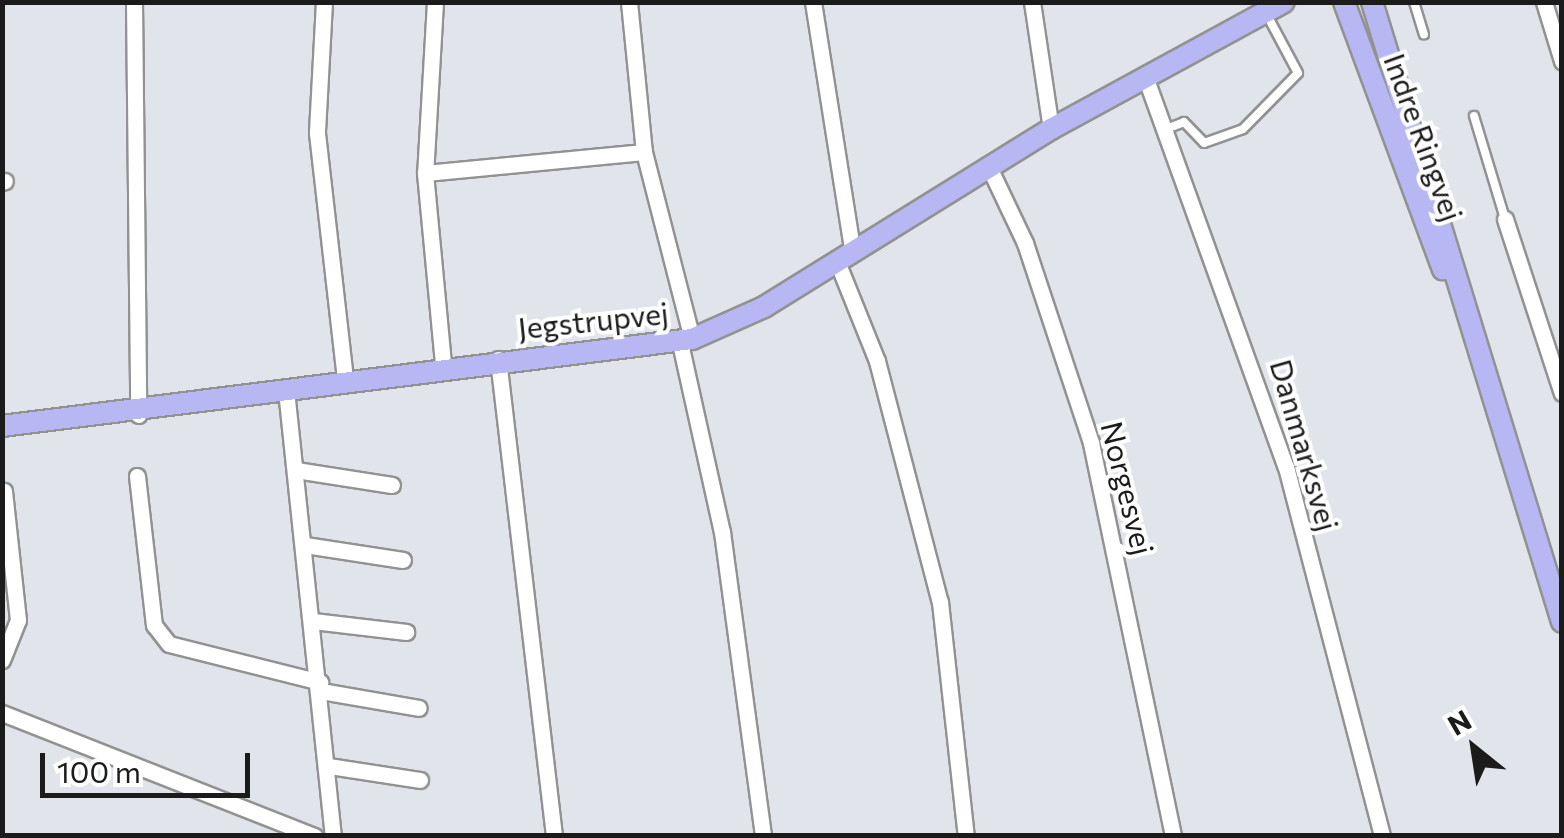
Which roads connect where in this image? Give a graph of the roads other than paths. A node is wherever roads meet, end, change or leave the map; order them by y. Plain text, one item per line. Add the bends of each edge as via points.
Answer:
1 (134, 2) edge
2 (324, 2) edge
3 (434, 2) edge
4 (629, 2) edge
5 (813, 2) edge
6 (1032, 2) edge
7 (1344, 2) edge
8 (1372, 2) edge
9 (1414, 2) edge
10 (1544, 2) edge
11 (1265, 9) edge
12 (1424, 34) dead end
13 (1562, 61) edge
14 (1146, 79) junction
15 (1474, 116) dead end
16 (1051, 129) junction
17 (1166, 129) junction
18 (644, 152) junction
19 (988, 166) junction
20 (425, 173) junction
21 (1506, 219) joint
22 (844, 254) junction
23 (1453, 289) junction
24 (686, 341) junction
25 (498, 359) junction
26 (444, 364) junction
27 (345, 380) junction
28 (286, 390) junction
29 (1562, 392) edge
30 (138, 414) junction
31 (2, 426) edge
32 (296, 470) junction
33 (138, 476) dead end
34 (392, 485) dead end
35 (4, 491) edge
36 (305, 545) junction
37 (403, 560) dead end
38 (313, 620) junction
39 (1562, 622) edge
40 (406, 632) dead end
41 (2, 660) edge
42 (320, 686) junction
43 (419, 708) dead end
44 (2, 714) edge
45 (329, 766) junction
46 (420, 780) dead end
47 (315, 836) edge
48 (333, 836) edge
49 (554, 836) edge
50 (763, 836) edge
51 (966, 836) edge
52 (1173, 836) edge
53 (1382, 836) edge

1 - 30 street
2 - 27 street via 319,168
3 - 20 street
4 - 18 street
5 - 22 street
6 - 16 street
7 - 23 street, Indre Ringvej
8 - 23 street, Indre Ringvej
9 - 12 lane
10 - 13 street
11 - 14 street, Jegstrupvej
11 - 17 lane via 1298,73 1242,129 1204,143 1184,122
14 - 16 street, Jegstrupvej
14 - 17 street, Danmarksvej
15 - 21 lane
16 - 19 street, Jegstrupvej
17 - 53 street, Danmarksvej via 1286,467
18 - 20 street
18 - 24 street
19 - 22 street, Jegstrupvej
19 - 52 street, Norgesvej via 1025,243 1090,443
20 - 26 street
21 - 29 street
22 - 24 street, Jegstrupvej
22 - 51 street via 940,602
23 - 39 street, Indre Ringvej
24 - 25 street, Jegstrupvej
24 - 50 street via 722,532
25 - 26 street, Jegstrupvej
25 - 49 street
26 - 27 street, Jegstrupvej
27 - 28 street, Jegstrupvej
28 - 30 street, Jegstrupvej
28 - 32 street
30 - 31 street, Jegstrupvej
32 - 34 street
32 - 36 street
33 - 42 street via 154,624 170,644
35 - 41 street via 18,620
36 - 37 street
36 - 38 street
38 - 40 street
38 - 42 street
42 - 43 street
42 - 45 street
44 - 47 street
45 - 46 street
45 - 48 street

